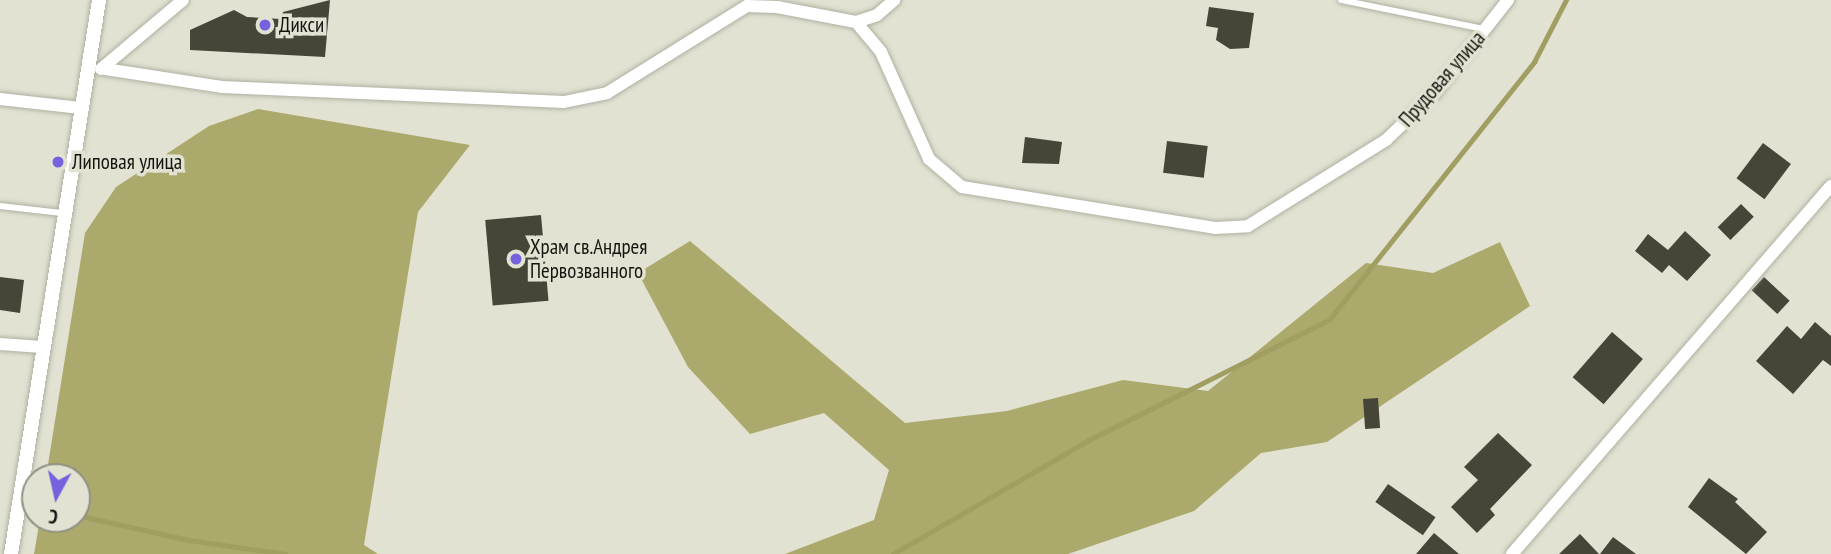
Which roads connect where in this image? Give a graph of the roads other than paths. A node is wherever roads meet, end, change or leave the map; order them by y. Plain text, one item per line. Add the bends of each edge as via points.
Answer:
1 (99, 0) edge
2 (183, 0) edge
3 (894, 0) edge
4 (1341, 0) edge
5 (1508, 0) edge
6 (856, 22) junction
7 (1485, 30) junction
8 (87, 69) junction
9 (105, 69) junction
10 (0, 99) edge
11 (80, 108) junction
12 (1831, 186) edge
13 (0, 206) edge
14 (62, 213) junction
15 (0, 344) edge
16 (42, 347) junction
17 (11, 554) edge
18 (1512, 554) edge

1 - 8 street
2 - 9 street
3 - 6 street via 877,15
4 - 7 lane
5 - 7 street, Прудовая улица
6 - 7 street, Прудовая улица via 881,52 929,159 962,187 1215,228 1248,226 1296,192 1387,140 1434,94
6 - 9 street via 747,6 607,93 564,102 222,87
8 - 9 street
8 - 11 street
10 - 11 street
11 - 14 street
12 - 18 street
13 - 14 lane
14 - 16 street
15 - 16 street
16 - 17 street

